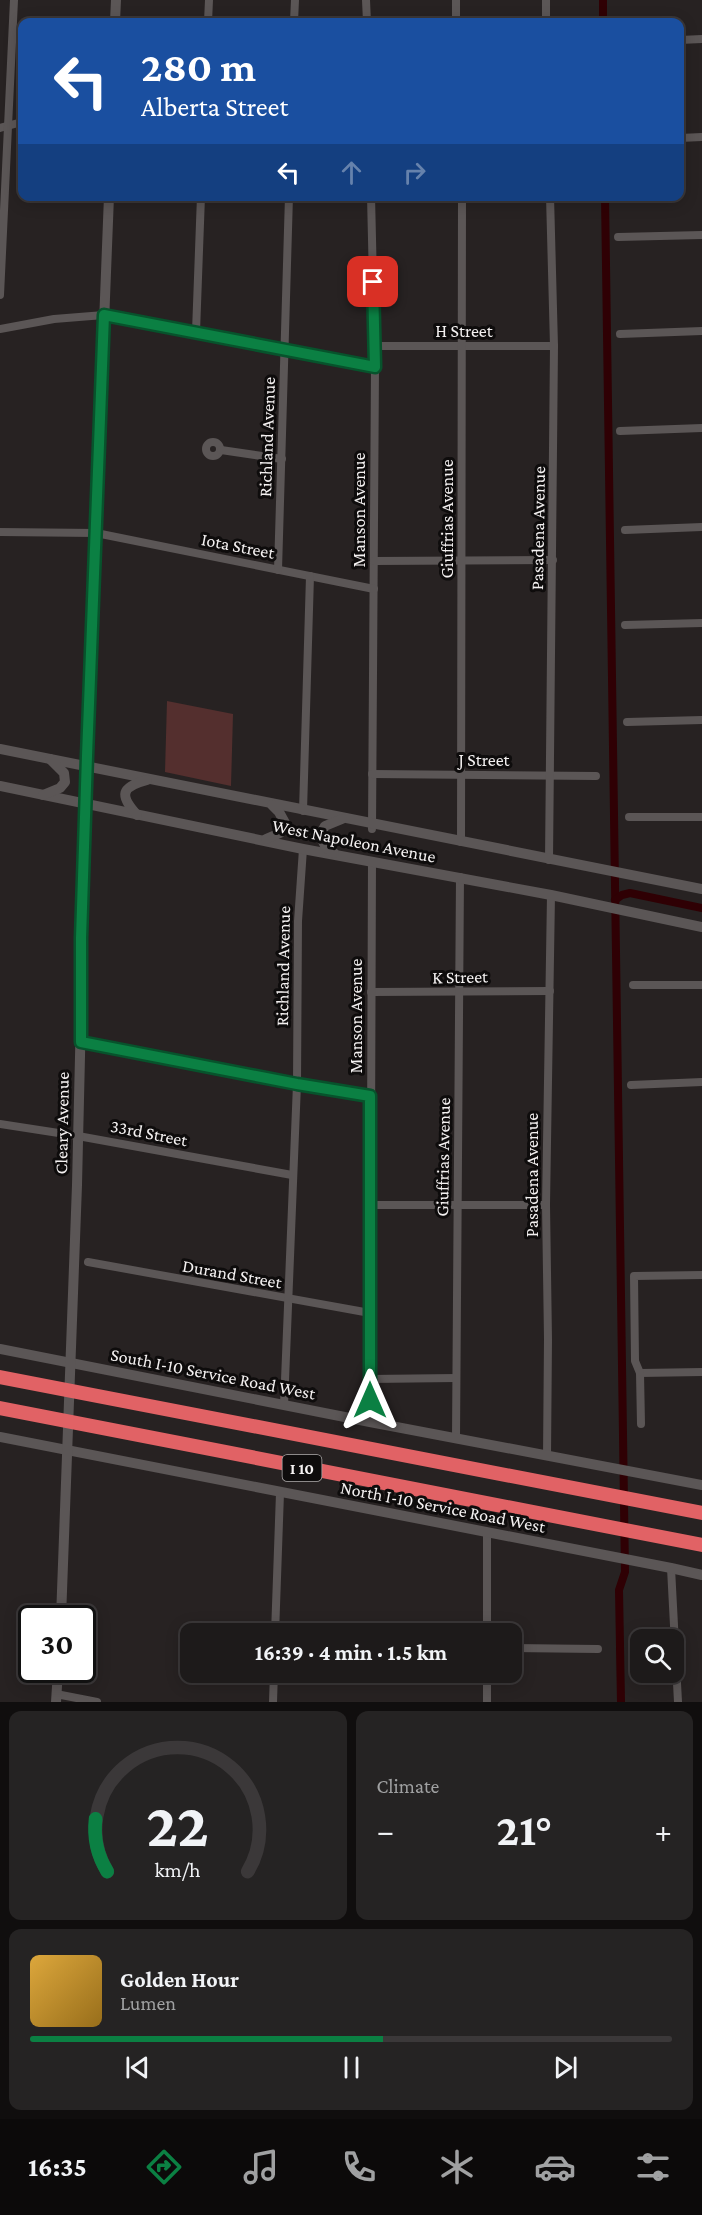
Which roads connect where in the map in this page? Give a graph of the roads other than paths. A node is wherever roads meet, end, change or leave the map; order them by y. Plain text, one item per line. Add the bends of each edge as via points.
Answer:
1 (14, 0) edge
2 (116, 0) edge
3 (209, 0) edge
4 (295, 0) edge
5 (366, 0) edge
6 (456, 0) edge
7 (546, 0) edge
8 (115, 18) edge
9 (208, 18) edge
10 (294, 18) edge
11 (367, 18) edge
12 (456, 18) edge
13 (546, 18) edge
14 (702, 39) edge
15 (684, 40) edge
16 (4, 127) edge
17 (702, 137) edge
18 (684, 138) edge
19 (109, 201) edge
20 (201, 201) edge
21 (289, 201) edge
22 (371, 201) edge
23 (462, 201) edge
24 (550, 201) edge
25 (702, 235) edge
26 (618, 237) dead end
27 (0, 295) edge
28 (104, 315) junction
29 (0, 329) edge
30 (196, 332) junction
31 (702, 332) edge
32 (620, 333) dead end
33 (374, 346) junction
34 (462, 346) junction
35 (554, 346) junction
36 (285, 350) junction
37 (375, 367) junction
38 (702, 428) edge
39 (620, 431) dead end
40 (221, 450) dead end
41 (282, 459) junction
42 (702, 527) edge
43 (625, 530) dead end
44 (0, 532) edge
45 (96, 533) junction
46 (553, 560) junction
47 (374, 561) junction
48 (461, 561) junction
49 (278, 570) junction
50 (310, 576) junction
51 (374, 589) junction
52 (702, 623) edge
53 (625, 625) dead end
54 (702, 720) edge
55 (627, 722) dead end
56 (0, 749) edge
57 (49, 758) junction
58 (87, 766) junction
59 (372, 774) junction
60 (461, 775) junction
61 (549, 776) junction
62 (596, 776) dead end
63 (147, 780) junction
64 (0, 786) edge
65 (43, 795) junction
66 (86, 804) junction
67 (271, 804) junction
68 (303, 811) junction
69 (137, 815) junction
70 (629, 817) dead end
71 (702, 817) edge
72 (342, 819) junction
73 (372, 827) junction
74 (263, 840) junction
75 (461, 842) junction
76 (303, 849) junction
77 (338, 855) junction
78 (549, 860) junction
79 (372, 861) junction
80 (460, 877) junction
81 (702, 889) edge
82 (551, 895) junction
83 (702, 927) edge
84 (633, 985) dead end
85 (702, 985) edge
86 (550, 991) junction
87 (371, 992) junction
88 (460, 992) junction
89 (81, 1042) junction
90 (702, 1082) edge
91 (297, 1084) junction
92 (631, 1085) dead end
93 (370, 1096) junction
94 (0, 1125) edge
95 (78, 1136) junction
96 (292, 1175) junction
97 (369, 1205) junction
98 (457, 1205) junction
99 (546, 1205) junction
100 (88, 1262) dead end
101 (702, 1275) edge
102 (287, 1299) junction
103 (370, 1313) junction
104 (0, 1348) edge
105 (702, 1372) edge
106 (640, 1373) junction
107 (0, 1377) edge
108 (456, 1378) junction
109 (370, 1379) junction
110 (284, 1405) junction
111 (0, 1408) edge
112 (370, 1422) junction
113 (641, 1424) dead end
114 (0, 1437) edge
115 (456, 1438) junction
116 (547, 1456) junction
117 (702, 1485) edge
118 (279, 1492) junction
119 (702, 1514) edge
120 (488, 1533) junction
121 (702, 1545) edge
122 (671, 1568) junction
123 (702, 1575) edge
124 (61, 1605) edge
125 (275, 1623) edge
126 (487, 1623) edge
127 (522, 1648) edge
128 (597, 1649) dead end
129 (57, 1683) edge
130 (274, 1683) edge
131 (487, 1683) edge
132 (56, 1698) edge
133 (97, 1702) edge
134 (273, 1702) edge
135 (487, 1702) edge
136 (678, 1702) edge

1 - 16 street
2 - 8 street
3 - 9 street
4 - 10 street
5 - 11 street
6 - 12 street
7 - 13 street
14 - 15 street
16 - 27 street
17 - 18 street
19 - 28 street, Cleary Avenue
20 - 30 street
21 - 36 street, Richland Avenue
22 - 33 street, Manson Avenue
23 - 34 street, Giuffrias Avenue
24 - 35 street, Pasadena Avenue
25 - 26 street
28 - 29 street
28 - 30 street
28 - 45 street, Cleary Avenue
30 - 36 street
31 - 32 street
33 - 34 street, H Street
33 - 37 street, Manson Avenue
34 - 35 street, H Street
34 - 48 street, Giuffrias Avenue
35 - 46 street, Pasadena Avenue
36 - 37 street
36 - 41 street, Richland Avenue
37 - 47 street, Manson Avenue
38 - 39 street
40 - 41 street
41 - 49 street, Richland Avenue
42 - 43 street
44 - 45 street, Iota Street
45 - 49 street, Iota Street
45 - 58 street, Cleary Avenue
46 - 48 street
46 - 61 street, Pasadena Avenue
47 - 48 street
47 - 51 street, Manson Avenue
48 - 60 street, Giuffrias Avenue
49 - 50 street, Iota Street
50 - 51 street, Iota Street
50 - 68 street
51 - 59 street, Manson Avenue
52 - 53 street
54 - 55 street
56 - 57 street, West Napoleon Avenue
57 - 58 street, West Napoleon Avenue
57 - 65 street via 64,773 65,782
58 - 63 street, West Napoleon Avenue
58 - 66 street, Cleary Avenue
59 - 60 street, J Street
59 - 73 street, Manson Avenue
60 - 61 street, J Street
60 - 75 street, Giuffrias Avenue
61 - 62 street, J Street
61 - 78 street, Pasadena Avenue
63 - 67 street, West Napoleon Avenue
63 - 69 street via 130,786 124,794
64 - 65 street, West Napoleon Avenue
65 - 66 street, West Napoleon Avenue
66 - 69 street, West Napoleon Avenue
66 - 89 street, Cleary Avenue
67 - 68 street, West Napoleon Avenue
67 - 74 street via 284,819 284,829
68 - 72 street, West Napoleon Avenue
69 - 74 street, West Napoleon Avenue
70 - 71 street
72 - 73 street, West Napoleon Avenue
72 - 77 street via 325,826 320,835 326,848
73 - 75 street, West Napoleon Avenue
74 - 76 street, West Napoleon Avenue
75 - 78 street, West Napoleon Avenue
76 - 77 street, West Napoleon Avenue
76 - 91 street, Richland Avenue via 298,921
77 - 79 street, West Napoleon Avenue
78 - 81 street, West Napoleon Avenue
79 - 80 street, West Napoleon Avenue
79 - 87 street, Manson Avenue
80 - 82 street, West Napoleon Avenue
80 - 88 street, Giuffrias Avenue
82 - 83 street, West Napoleon Avenue
82 - 86 street, Pasadena Avenue
84 - 85 street
86 - 88 street, K Street
86 - 99 street, Pasadena Avenue
87 - 88 street, K Street
87 - 93 street, Manson Avenue
88 - 98 street, Giuffrias Avenue
89 - 91 street
89 - 95 street, Cleary Avenue
90 - 92 street
91 - 93 street
91 - 96 street, Richland Avenue
93 - 97 street, Manson Avenue
94 - 95 street, 33rd Street
95 - 96 street, 33rd Street
95 - 124 street, Cleary Avenue
96 - 102 street
97 - 98 street
97 - 103 street, Manson Avenue
98 - 99 street
98 - 108 street, Giuffrias Avenue
99 - 116 street, Pasadena Avenue
100 - 102 street, Durand Street
101 - 106 street via 634,1276 635,1361
102 - 103 street, Durand Street
102 - 110 street
103 - 109 street, Manson Avenue
104 - 110 street, South I-10 Service Road West
105 - 106 street
106 - 113 street
107 - 119 highway, I 10
108 - 109 street
108 - 115 street, Giuffrias Avenue
109 - 112 street, Manson Avenue
110 - 112 street, South I-10 Service Road West
111 - 121 highway, I 10
112 - 115 street, South I-10 Service Road West
114 - 118 street, North I-10 Service Road West
115 - 116 street, South I-10 Service Road West
116 - 117 street, South I-10 Service Road West
118 - 120 street, North I-10 Service Road West
118 - 125 street
120 - 122 street, North I-10 Service Road West
120 - 126 street
122 - 123 street, North I-10 Service Road West
122 - 136 street
127 - 128 street
129 - 132 street
130 - 134 street
131 - 135 street
132 - 133 street

